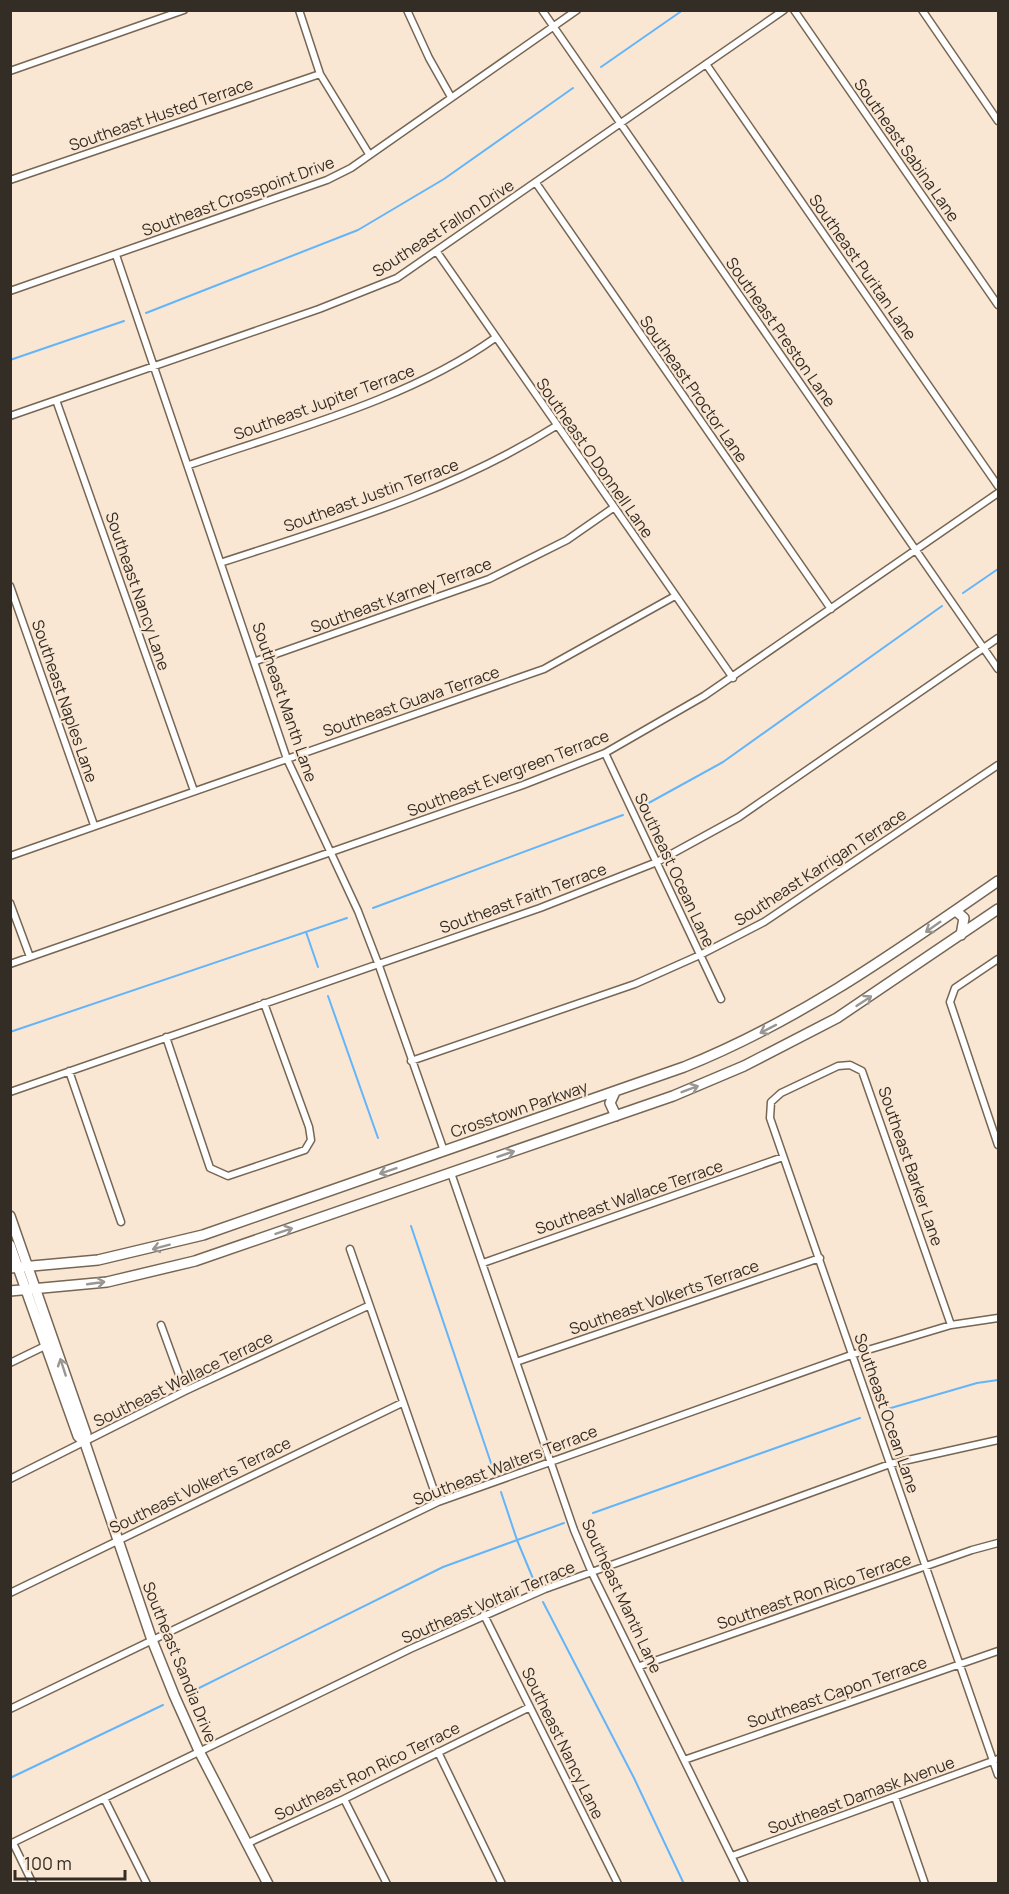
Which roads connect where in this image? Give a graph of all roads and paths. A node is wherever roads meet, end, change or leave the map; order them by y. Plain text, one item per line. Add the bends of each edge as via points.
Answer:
1 (184, 10) edge
2 (299, 10) edge
3 (407, 10) edge
4 (542, 10) edge
5 (577, 10) edge
6 (784, 10) edge
7 (794, 10) edge
8 (922, 10) edge
9 (553, 27) junction
10 (706, 64) junction
11 (10, 70) edge
12 (320, 74) junction
13 (451, 97) junction
14 (999, 121) edge
15 (621, 124) junction
16 (369, 154) junction
17 (10, 180) edge
18 (536, 183) junction
19 (437, 252) junction
20 (116, 255) junction
21 (10, 291) edge
22 (999, 305) edge
23 (495, 338) junction
24 (153, 366) junction
25 (56, 400) junction
26 (10, 416) edge
27 (556, 426) junction
28 (189, 465) junction
29 (999, 486) edge
30 (999, 493) edge
31 (614, 508) junction
32 (915, 550) junction
33 (223, 562) junction
34 (10, 586) edge
35 (675, 596) junction
36 (831, 609) junction
37 (999, 638) edge
38 (984, 648) junction
39 (256, 661) junction
40 (999, 669) edge
41 (732, 678) junction
42 (605, 753) junction
43 (287, 759) junction
44 (999, 765) edge
45 (194, 791) junction
46 (94, 825) junction
47 (329, 853) junction
48 (10, 856) edge
49 (657, 862) junction
50 (999, 881) edge
51 (10, 903) edge
52 (999, 909) edge
53 (956, 911) junction
54 (961, 934) junction
55 (700, 955) junction
56 (30, 957) junction
57 (999, 959) edge
58 (378, 963) junction
59 (10, 964) edge
60 (721, 999) dead end
61 (264, 1003) junction
62 (166, 1037) junction
63 (411, 1061) junction
64 (69, 1071) junction
65 (809, 1080) joint
66 (10, 1092) edge
67 (615, 1092) junction
68 (616, 1116) junction
69 (999, 1145) edge
70 (444, 1151) junction
71 (783, 1157) junction
72 (451, 1173) junction
73 (10, 1216) edge
74 (121, 1222) dead end
75 (10, 1245) edge
76 (350, 1249) dead end
77 (820, 1258) junction
78 (483, 1263) junction
79 (30, 1267) junction
80 (14, 1268) edge
81 (38, 1290) junction
82 (10, 1291) edge
83 (27, 1291) junction
84 (368, 1306) junction
85 (999, 1318) edge
86 (161, 1325) dead end
87 (951, 1325) junction
88 (45, 1346) junction
89 (851, 1355) junction
90 (516, 1362) junction
91 (10, 1363) edge
92 (185, 1391) junction
93 (402, 1403) junction
94 (999, 1440) edge
95 (85, 1443) junction
96 (551, 1460) junction
97 (890, 1464) junction
98 (10, 1479) edge
99 (438, 1502) junction
100 (118, 1540) junction
101 (999, 1543) edge
102 (926, 1566) junction
103 (592, 1573) junction
104 (10, 1593) edge
105 (484, 1615) junction
106 (152, 1640) junction
107 (999, 1651) edge
108 (960, 1663) junction
109 (640, 1666) junction
110 (530, 1707) junction
111 (10, 1709) edge
112 (438, 1752) junction
113 (200, 1753) junction
114 (684, 1760) junction
115 (996, 1760) edge
116 (999, 1775) edge
117 (895, 1797) junction
118 (104, 1798) junction
119 (344, 1799) junction
120 (248, 1843) junction
121 (12, 1844) edge
122 (732, 1856) junction
123 (33, 1884) edge
124 (147, 1884) edge
125 (268, 1884) edge
126 (387, 1884) edge
127 (502, 1884) edge
128 (618, 1884) edge
129 (745, 1884) edge
130 (925, 1884) edge

1 - 11 street
2 - 12 street
3 - 13 street
4 - 9 street, Southeast Preston Lane
5 - 9 street, Southeast Crosspoint Drive
6 - 10 street, Southeast Fallon Drive
7 - 22 street, Southeast Sabina Lane
8 - 14 street
9 - 13 street, Southeast Crosspoint Drive
9 - 15 street, Southeast Preston Lane
10 - 15 street, Southeast Fallon Drive
10 - 29 street, Southeast Puritan Lane
12 - 16 street
12 - 17 street, Southeast Husted Terrace
13 - 16 street, Southeast Crosspoint Drive
15 - 18 street, Southeast Fallon Drive
15 - 32 street, Southeast Preston Lane
16 - 20 street, Southeast Crosspoint Drive via 327,180
18 - 19 street, Southeast Fallon Drive
18 - 36 street, Southeast Proctor Lane
19 - 23 street, Southeast O Donnell Lane
19 - 24 street, Southeast Fallon Drive via 376,288
20 - 21 street, Southeast Crosspoint Drive
20 - 24 street, Southeast Manth Lane
23 - 27 street, Southeast O Donnell Lane
23 - 28 street, Southeast Jupiter Terrace via 414,386
24 - 25 street, Southeast Fallon Drive
24 - 28 street, Southeast Manth Lane
25 - 26 street, Southeast Fallon Drive
25 - 45 street, Southeast Nancy Lane
27 - 31 street, Southeast O Donnell Lane
27 - 33 street, Southeast Justin Terrace via 508,456 434,490
28 - 33 street, Southeast Manth Lane
30 - 32 street, Southeast Evergreen Terrace
31 - 35 street, Southeast O Donnell Lane
31 - 39 street, Southeast Karney Terrace via 567,540 489,579
32 - 36 street, Southeast Evergreen Terrace
32 - 38 street, Southeast Preston Lane
33 - 39 street, Southeast Manth Lane
34 - 46 street, Southeast Naples Lane
35 - 41 street, Southeast O Donnell Lane
35 - 43 street, Southeast Guava Terrace via 544,669
36 - 41 street, Southeast Evergreen Terrace
37 - 38 street, Southeast Faith Terrace
38 - 40 street, Southeast Preston Lane
38 - 49 street, Southeast Faith Terrace via 739,817
39 - 43 street, Southeast Manth Lane
41 - 42 street, Southeast Evergreen Terrace
42 - 47 street, Southeast Evergreen Terrace
42 - 49 street, Southeast Ocean Lane
43 - 45 street, Southeast Guava Terrace
43 - 47 street, Southeast Manth Lane
44 - 55 street, Southeast Karrigan Terrace via 764,922
45 - 46 street, Southeast Guava Terrace
46 - 48 street, Southeast Guava Terrace
47 - 56 street, Southeast Evergreen Terrace
47 - 58 street, Southeast Manth Lane
49 - 55 street, Southeast Ocean Lane
49 - 58 street, Southeast Faith Terrace via 572,896
50 - 53 main road, Crosstown Parkway
51 - 56 street
52 - 54 main road
53 - 54 main road via 964,918
53 -> 67 main road, Crosstown Parkway via 846,986 788,1019 723,1051
68 -> 54 main road via 708,1082 794,1042 856,1006
55 - 60 street, Southeast Ocean Lane
55 - 63 street, Southeast Karrigan Terrace via 635,984
56 - 59 street, Southeast Evergreen Terrace
57 - 69 street via 955,988 950,1002
58 - 61 street, Southeast Faith Terrace
58 - 63 street, Southeast Manth Lane
61 - 62 street, Southeast Faith Terrace
61 - 62 street via 309,1127 311,1140 305,1150 228,1176 210,1167
62 - 64 street, Southeast Faith Terrace
63 - 70 street, Southeast Manth Lane
64 - 66 street, Southeast Faith Terrace
64 - 74 street
65 - 71 street, Southeast Ocean Lane via 775,1097 769,1108
65 - 87 street, Southeast Barker Lane via 844,1065 857,1068 865,1076
67 - 68 main road via 610,1103
67 - 70 main road, Crosstown Parkway
72 -> 68 main road
70 -> 79 main road, Crosstown Parkway via 182,1241 98,1260
71 - 77 street, Southeast Ocean Lane
71 - 78 street, Southeast Wallace Terrace
72 - 78 street, Southeast Manth Lane
81 -> 72 main road via 107,1282 175,1267
73 - 79 main road, Southeast Sandia Drive
75 - 80 main road, Southeast Sandia Drive
76 - 84 street
77 - 89 street, Southeast Ocean Lane
77 - 90 street, Southeast Volkerts Terrace
78 - 90 street, Southeast Manth Lane
79 - 80 main road, Crosstown Parkway
79 - 81 main road, Southeast Sandia Drive
80 - 83 main road, Southeast Sandia Drive
81 - 83 main road
95 -> 81 main road, Southeast Sandia Drive via 86,1434
82 - 83 main road
83 - 88 main road, Southeast Sandia Drive
84 - 92 street, Southeast Wallace Terrace
84 - 93 street
85 - 87 street, Southeast Walters Terrace
86 - 92 street
87 - 89 street, Southeast Walters Terrace
88 - 91 street
88 - 95 main road, Southeast Sandia Drive via 78,1436
89 - 96 street, Southeast Walters Terrace
89 - 97 street, Southeast Ocean Lane
90 - 96 street, Southeast Manth Lane
92 - 95 street, Southeast Wallace Terrace
93 - 99 street
93 - 100 street, Southeast Volkerts Terrace
94 - 97 street, Southeast Voltair Terrace
95 - 98 street, Southeast Wallace Terrace
95 - 100 main road, Southeast Sandia Drive
96 - 99 street, Southeast Walters Terrace
96 - 103 street, Southeast Manth Lane
97 - 102 street, Southeast Ocean Lane
97 - 103 street, Southeast Voltair Terrace
99 - 106 street, Southeast Walters Terrace
100 - 104 street, Southeast Volkerts Terrace
100 - 106 main road, Southeast Sandia Drive
101 - 102 street, Southeast Ron Rico Terrace
102 - 108 street, Southeast Ocean Lane
102 - 109 street, Southeast Ron Rico Terrace
103 - 105 street, Southeast Voltair Terrace
103 - 109 street, Southeast Manth Lane
105 - 110 street, Southeast Nancy Lane
105 - 113 street, Southeast Voltair Terrace
106 - 111 street, Southeast Walters Terrace
106 - 113 main road, Southeast Sandia Drive
107 - 108 street, Southeast Capon Terrace
108 - 114 street, Southeast Capon Terrace
108 - 115 street, Southeast Ocean Lane
109 - 114 street, Southeast Manth Lane
110 - 112 street, Southeast Ron Rico Terrace
110 - 128 street, Southeast Nancy Lane
112 - 119 street, Southeast Ron Rico Terrace
112 - 127 street
113 - 118 street, Southeast Voltair Terrace
113 - 120 main road, Southeast Sandia Drive
114 - 122 street, Southeast Manth Lane
115 - 116 street, Southeast Ocean Lane
115 - 117 street, Southeast Damask Avenue
117 - 122 street, Southeast Damask Avenue
117 - 130 street
118 - 121 street, Southeast Voltair Terrace
118 - 124 street
119 - 120 street, Southeast Ron Rico Terrace
119 - 126 street
120 - 125 main road, Southeast Sandia Drive
121 - 123 street
122 - 129 street, Southeast Manth Lane

